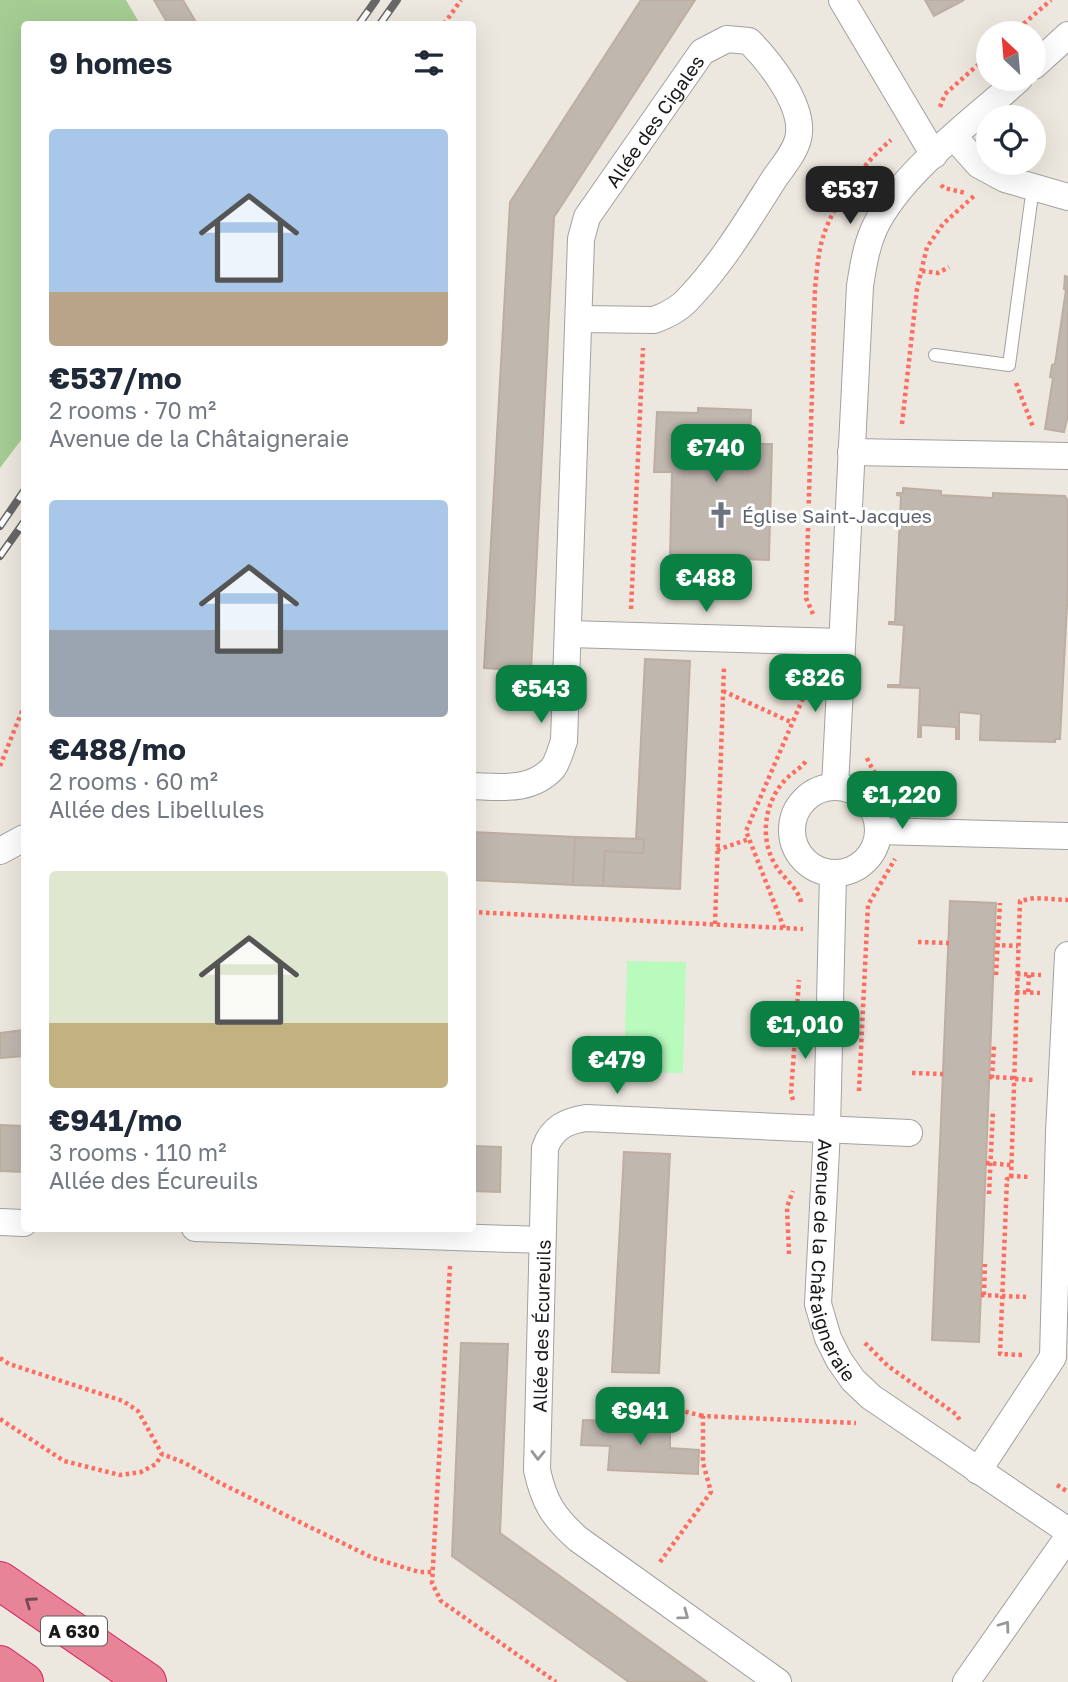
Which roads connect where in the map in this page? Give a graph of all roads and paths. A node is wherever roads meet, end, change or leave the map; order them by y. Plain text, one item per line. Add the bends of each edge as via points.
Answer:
1 (461, 0) edge
2 (842, 0) edge
3 (1051, 0) edge
4 (446, 21) edge
5 (1027, 21) edge
6 (1068, 35) edge
7 (1046, 54) edge
8 (976, 67) edge
9 (1009, 91) edge
10 (918, 127) junction
11 (962, 146) junction
12 (934, 155) junction
13 (1033, 187) junction
14 (930, 188) dead end
15 (975, 195) dead end
16 (1068, 197) edge
17 (948, 267) dead end
18 (922, 271) junction
19 (580, 319) junction
20 (645, 320) junction
21 (935, 355) dead end
22 (1009, 365) junction
23 (851, 452) junction
24 (899, 453) junction
25 (1032, 456) junction
26 (1068, 456) edge
27 (569, 634) junction
28 (630, 636) junction
29 (724, 639) junction
30 (814, 641) junction
31 (842, 642) junction
32 (813, 687) dead end
33 (723, 691) junction
34 (21, 714) edge
35 (793, 723) junction
36 (862, 747) dead end
37 (810, 754) dead end
38 (0, 766) edge
39 (476, 786) edge
40 (835, 787) junction
41 (890, 831) junction
42 (1068, 836) edge
43 (749, 839) junction
44 (21, 840) edge
45 (717, 850) junction
46 (0, 851) edge
47 (833, 873) junction
48 (1068, 900) edge
49 (1000, 903) dead end
50 (476, 912) edge
51 (803, 912) dead end
52 (802, 920) dead end
53 (715, 924) junction
54 (784, 928) junction
55 (802, 929) junction
56 (832, 929) junction
57 (867, 929) junction
58 (801, 943) dead end
59 (918, 943) dead end
60 (949, 943) dead end
61 (996, 945) junction
62 (1018, 947) junction
63 (1068, 955) edge
64 (799, 970) dead end
65 (996, 975) dead end
66 (1029, 975) dead end
67 (1028, 992) dead end
68 (1066, 1038) edge
69 (994, 1046) dead end
70 (912, 1073) dead end
71 (943, 1074) dead end
72 (1013, 1079) junction
73 (993, 1110) dead end
74 (1064, 1119) edge
75 (801, 1127) junction
76 (838, 1131) junction
77 (909, 1133) dead end
78 (988, 1163) junction
79 (1011, 1165) junction
80 (796, 1184) dead end
81 (989, 1194) dead end
82 (0, 1222) edge
83 (21, 1223) edge
84 (309, 1232) edge
85 (451, 1237) junction
86 (542, 1240) junction
87 (789, 1259) dead end
88 (985, 1264) dead end
89 (1002, 1296) junction
90 (1055, 1298) junction
91 (863, 1341) dead end
92 (1053, 1357) junction
93 (0, 1358) edge
94 (658, 1405) dead end
95 (703, 1416) junction
96 (849, 1416) dead end
97 (0, 1419) edge
98 (992, 1449) junction
99 (162, 1454) junction
100 (978, 1471) junction
101 (1052, 1483) dead end
102 (1068, 1492) edge
103 (1068, 1534) edge
104 (433, 1572) junction
105 (0, 1581) edge
106 (643, 1586) junction
107 (0, 1665) edge
108 (24, 1682) edge
109 (147, 1682) edge
110 (556, 1682) edge
111 (778, 1682) edge
112 (965, 1682) edge

1 - 4 path
2 - 10 street
3 - 5 path
6 - 7 street
8 - 10 path
9 - 11 street
10 - 12 street
10 - 30 path via 908,136 895,136 881,148 840,202 821,244 815,288 806,598 817,623
11 - 12 street
11 - 13 street via 979,164 1004,179
11 - 14 path
12 - 23 street via 887,206 864,258
13 - 16 street
13 - 22 lane
15 - 18 path via 935,235
17 - 18 path via 938,273
18 - 24 path
19 - 20 street, Allée des Cigales
19 - 20 street, Allée des Cigales via 581,239 587,217 702,52 727,39 749,41 793,102 799,120 797,143 736,240 689,299 665,316
19 - 27 street, Allée des Cigales
20 - 28 path
21 - 22 lane
22 - 25 path via 1033,430
23 - 24 street
23 - 31 street
24 - 25 street
25 - 26 street
27 - 28 street
27 - 39 street, Allée des Cigales via 564,741 554,766 518,788
28 - 29 street
29 - 30 street
29 - 33 path
30 - 31 street
31 - 40 street
32 - 35 path via 814,674
33 - 35 path
33 - 45 path
34 - 38 path
35 - 43 path via 746,831
36 - 41 path via 899,812
37 - 51 path via 777,790 766,821 769,852 799,895
40 - 41 street via 866,800 877,820
40 - 47 street via 810,794 800,804 792,830 799,855 820,871
41 - 42 street
41 - 47 street via 855,868
41 - 57 path via 899,852 869,905
43 - 45 path
43 - 54 path
44 - 46 street
45 - 53 path
47 - 56 street, Avenue de la Châtaigneraie
48 - 62 path via 1020,901
49 - 61 path
50 - 53 path
52 - 55 path
53 - 54 path
54 - 55 path
55 - 56 path
55 - 58 path
56 - 57 path
56 - 76 street, Avenue de la Châtaigneraie
57 - 76 path via 860,1087
59 - 60 path
61 - 62 path
61 - 65 path
62 - 72 path
63 - 68 street
64 - 75 path via 791,1093
66 - 67 path
68 - 74 street
69 - 72 path via 991,1078
70 - 71 path
72 - 79 path
73 - 78 path
74 - 90 street
75 - 76 street, Allée des Écureuils
75 - 86 street, Allée des Écureuils via 586,1118 559,1126 545,1148
76 - 77 street, Allée des Écureuils
76 - 100 street, Avenue de la Châtaigneraie via 818,1304 828,1338 853,1380 871,1397
78 - 79 path
78 - 81 path
79 - 89 path
80 - 87 path via 787,1207
82 - 83 street
84 - 85 street
85 - 86 street
85 - 104 path
86 -> 106 street, Allée des Écureuils via 537,1470 542,1493 564,1526
88 - 89 path via 983,1295
89 - 90 path
89 - 92 path via 1000,1354
90 - 92 street
91 - 98 path via 888,1366 957,1415 966,1431
92 - 98 street
93 - 99 path via 123,1401 138,1411
94 - 95 path
95 - 96 path via 859,1425
95 - 106 path via 703,1463 711,1492
97 - 99 path via 64,1461 120,1475 141,1472 156,1464
98 - 100 street
99 - 104 path via 373,1558
100 - 103 street, Avenue de la Châtaigneraie
101 - 102 path
112 -> 103 street
104 - 110 path via 432,1583 441,1601
109 -> 105 highway, A 630
106 -> 111 street, Allée des Écureuils
107 - 108 highway

